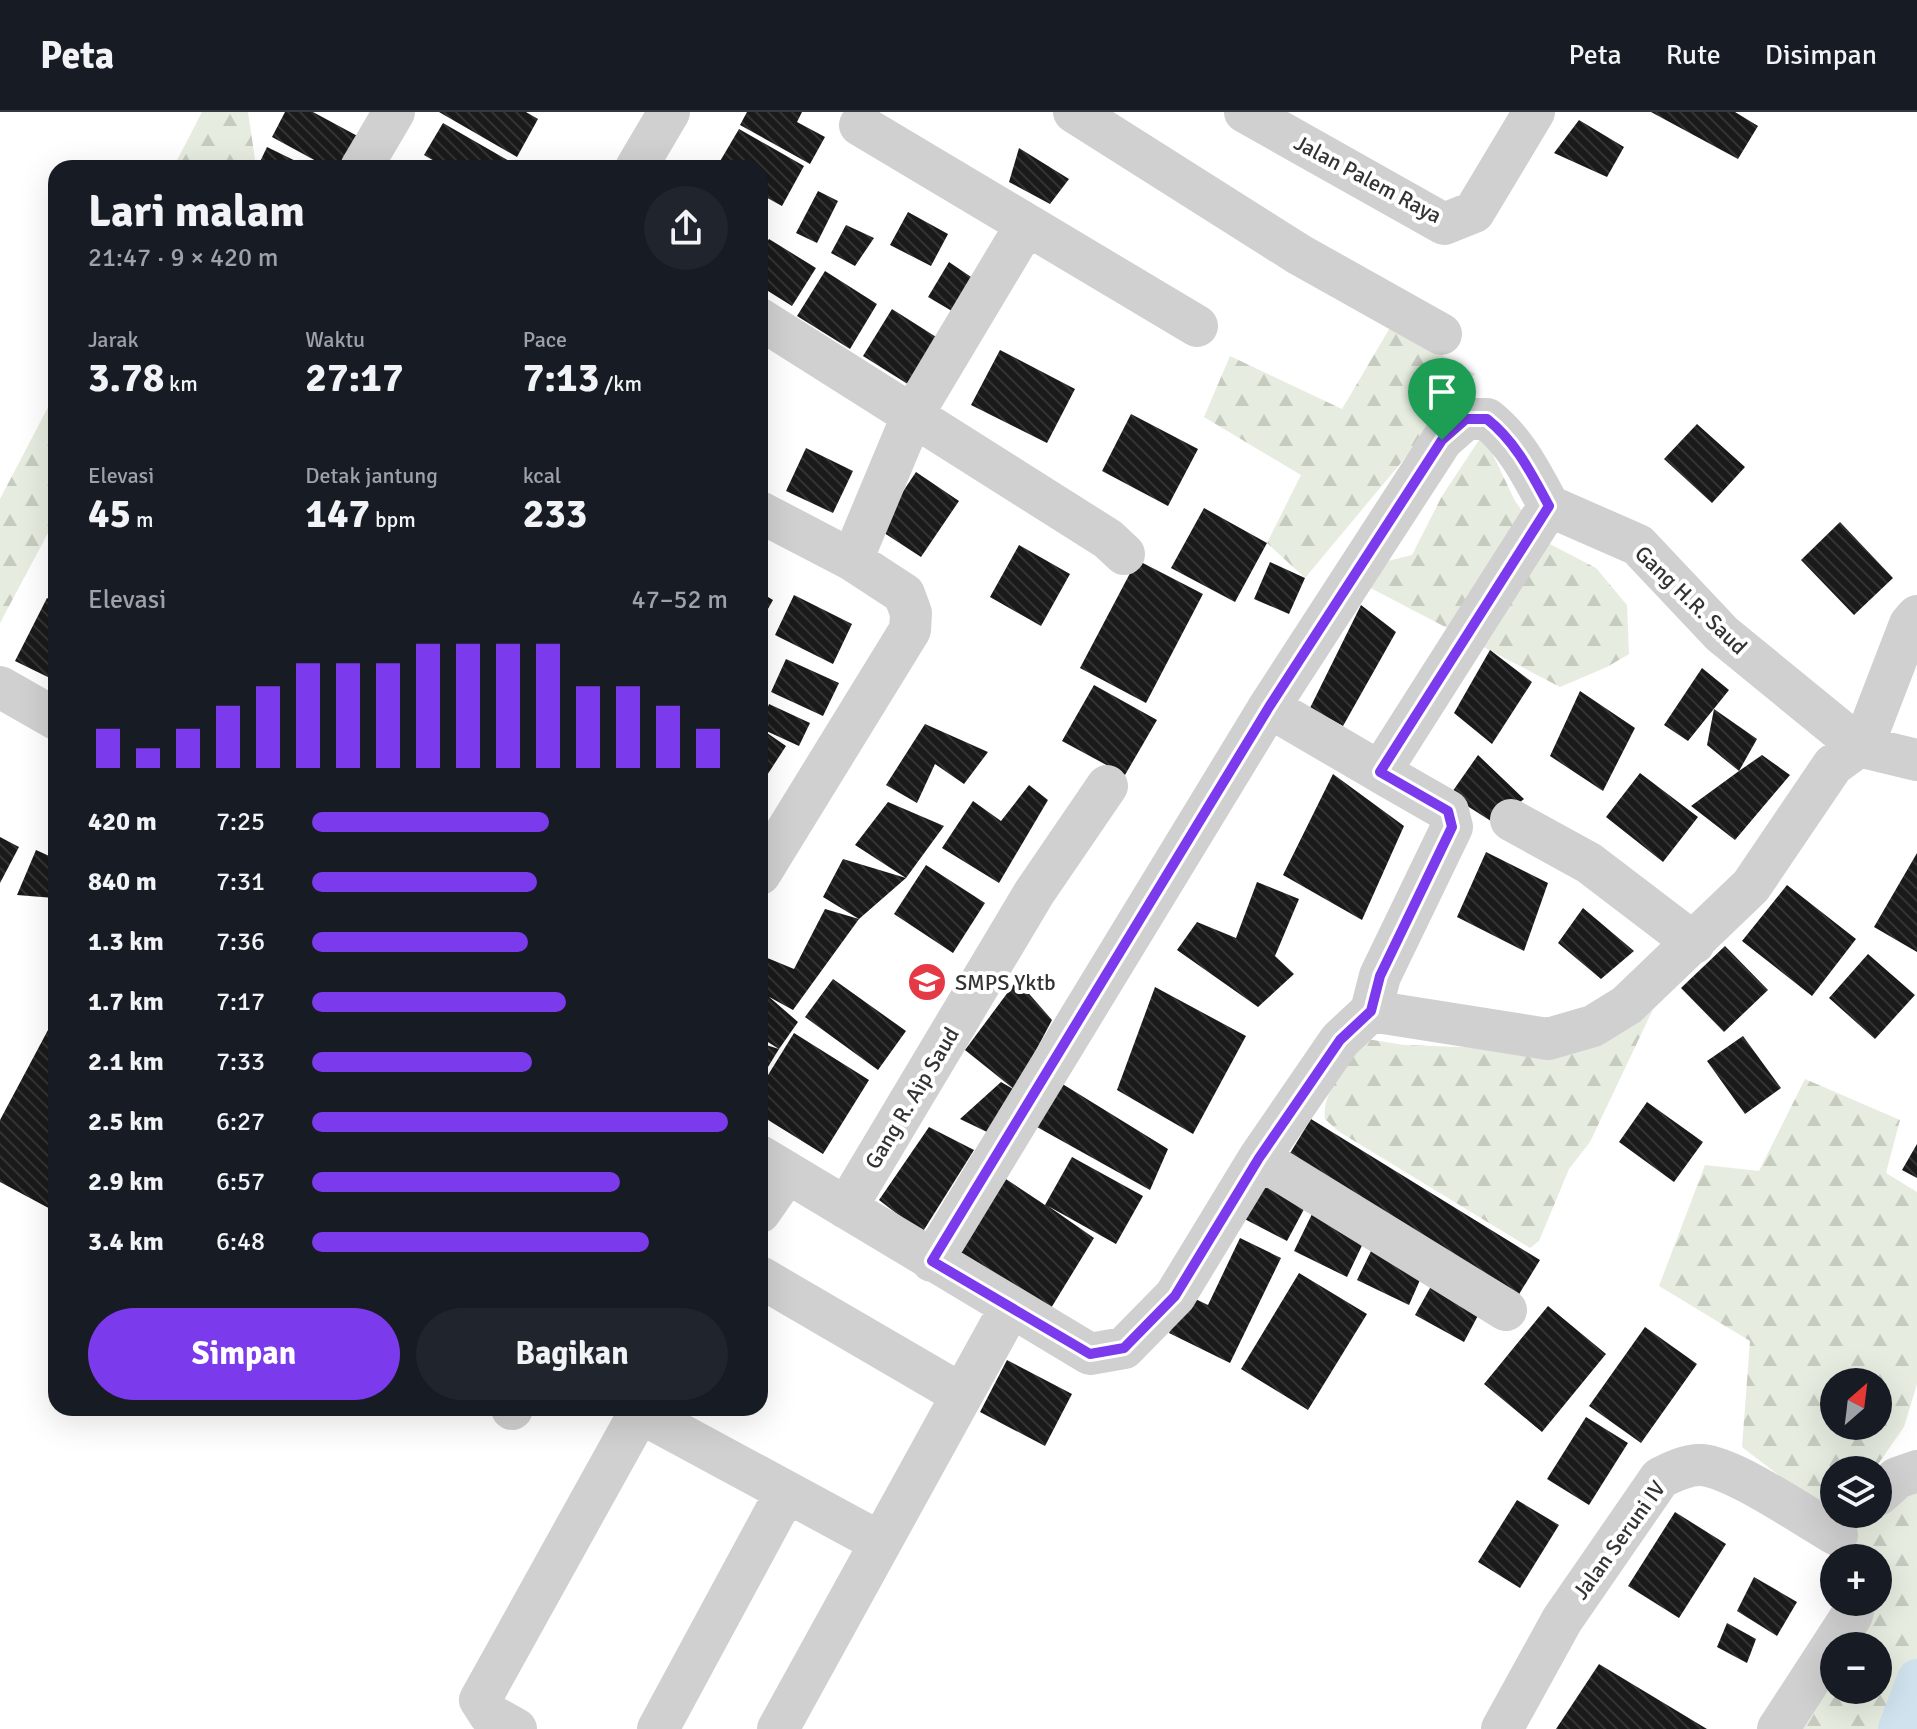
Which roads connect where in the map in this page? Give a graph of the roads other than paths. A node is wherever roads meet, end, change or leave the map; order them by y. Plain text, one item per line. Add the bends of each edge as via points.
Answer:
1 (394, 112) edge
2 (669, 112) edge
3 (1074, 112) edge
4 (1245, 112) edge
5 (1534, 112) edge
6 (860, 125) dead end
7 (366, 160) edge
8 (641, 160) edge
9 (1026, 225) junction
10 (768, 324) edge
11 (1197, 326) dead end
12 (1441, 334) dead end
13 (913, 414) junction
14 (1549, 506) junction
15 (768, 516) edge
16 (1124, 554) dead end
17 (852, 560) junction
18 (1917, 616) edge
19 (0, 687) edge
20 (1269, 707) junction
21 (48, 714) edge
22 (1861, 746) junction
23 (1917, 760) edge
24 (1380, 772) junction
25 (1107, 786) dead end
26 (1511, 820) dead end
27 (768, 861) edge
28 (1694, 943) junction
29 (1371, 1011) junction
30 (1259, 1158) junction
31 (774, 1165) edge
32 (768, 1185) edge
33 (846, 1208) junction
34 (932, 1261) junction
35 (768, 1282) edge
36 (1010, 1308) junction
37 (1506, 1310) dead end
38 (947, 1386) dead end
39 (637, 1416) edge
40 (651, 1416) edge
41 (1916, 1470) edge
42 (1892, 1482) edge
43 (786, 1492) junction
44 (861, 1532) dead end
45 (1846, 1536) edge
46 (1851, 1616) edge
47 (516, 1729) edge
48 (658, 1729) edge
49 (778, 1729) edge
50 (1502, 1729) edge
51 (1778, 1729) edge

1 - 7 street
2 - 8 street
3 - 12 street via 1300,255
4 - 5 street, Jalan Palem Raya via 1444,224 1474,212
6 - 9 street
9 - 11 street
9 - 13 street
10 - 13 street
13 - 16 street
13 - 17 street
14 - 20 street via 1505,433 1487,419 1466,419 1442,440
14 - 22 street, Gang H.R. Saud via 1638,545 1722,634
14 - 24 street
15 - 17 street
17 - 27 street via 904,594 910,630
18 - 22 street
19 - 21 street
20 - 24 street
20 - 34 street
22 - 23 street
22 - 28 street via 1833,765 1751,886
24 - 29 street via 1448,811 1452,827 1380,976
25 - 33 street, Gang R. Aip Saud via 1034,893
26 - 28 street via 1589,863
28 - 29 street via 1627,1005 1593,1026 1548,1039
29 - 30 street via 1340,1040
30 - 36 street via 1175,1296 1124,1348 1090,1354
30 - 37 street
31 - 32 street
31 - 33 street
33 - 34 street
34 - 36 street
35 - 38 street
36 - 49 street
39 - 47 street via 480,1700 489,1714
40 - 43 street
41 - 42 street
43 - 44 street
43 - 48 street
45 - 50 street, Jalan Seruni IV via 1730,1473 1700,1465 1660,1478 1562,1620
46 - 51 street

